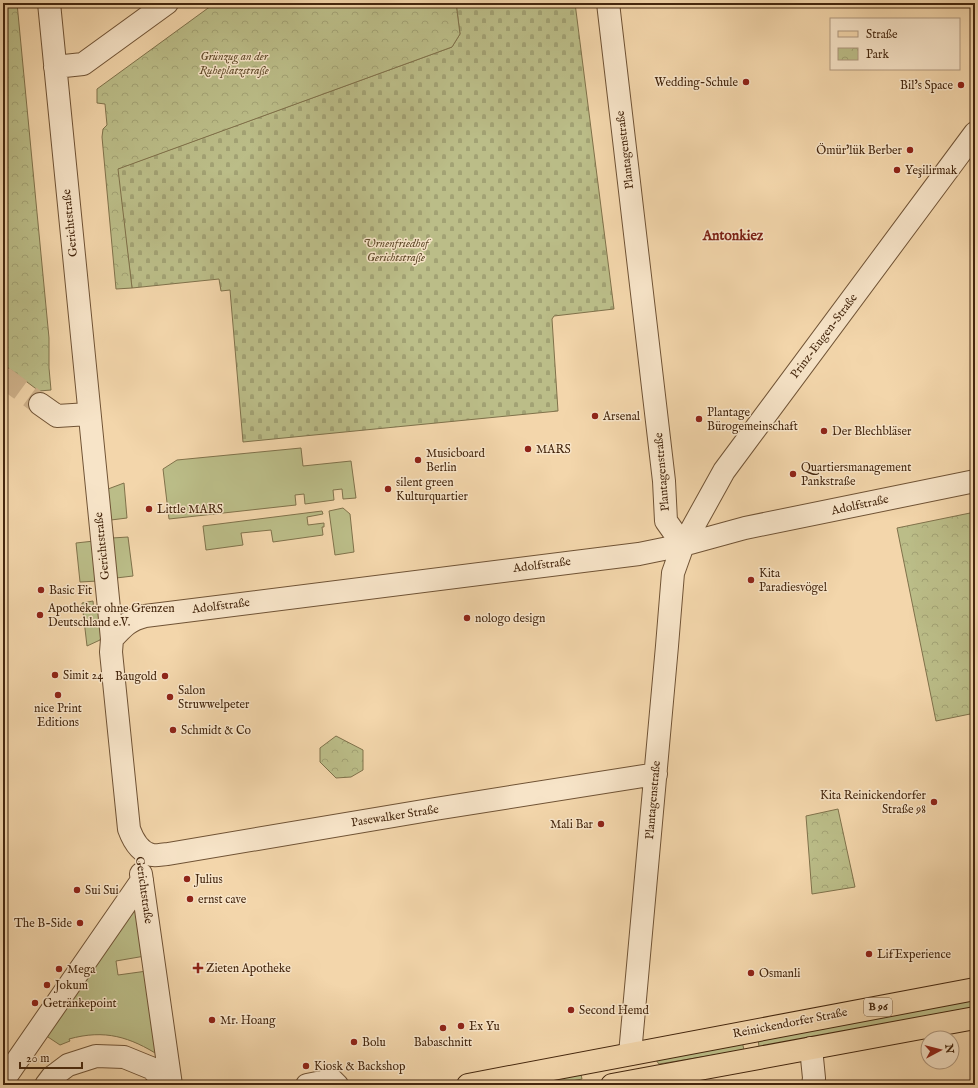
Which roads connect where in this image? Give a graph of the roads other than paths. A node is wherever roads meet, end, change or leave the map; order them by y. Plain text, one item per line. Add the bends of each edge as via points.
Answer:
1 (49, 3) edge
2 (167, 3) edge
3 (608, 3) edge
4 (55, 67) junction
5 (975, 133) edge
6 (41, 408) tunnel mouth
7 (90, 416) junction
8 (975, 481) edge
9 (683, 545) junction
10 (112, 639) junction
11 (656, 774) junction
12 (138, 846) junction
13 (142, 880) junction
14 (975, 989) edge
15 (975, 1018) edge
16 (811, 1048) junction
17 (630, 1054) junction
18 (3, 1081) edge
19 (635, 1081) junction
20 (334, 1083) edge
21 (46, 1085) edge
22 (170, 1085) edge
23 (306, 1085) edge
24 (468, 1085) edge
25 (612, 1085) edge
26 (813, 1085) edge

1 - 4 street, Gerichtstraße
2 - 4 street via 83,64
3 - 9 street, Plantagenstraße via 664,481 666,521
4 - 7 street, Gerichtstraße
5 - 9 street, Prinz-Eugen-Straße via 724,471
6 - 7 street via 57,416
7 - 10 street, Gerichtstraße
8 - 9 street, Adolfstraße via 745,528
9 - 10 street, Adolfstraße via 634,554 145,616 124,625
9 - 11 street, Plantagenstraße via 673,573
10 - 12 street, Gerichtstraße via 111,652 129,829
11 - 12 street, Pasewalker Straße via 168,854 151,855
11 - 17 street, Plantagenstraße
12 - 13 street, Gerichtstraße
13 - 18 street
13 - 22 street, Gerichtstraße
14 - 17 main road, Reinickendorfer Straße / B 96
15 - 16 main road, B 96
16 - 19 main road, B 96
16 - 26 street
17 - 19 main road
17 - 24 main road, Reinickendorfer Straße / B 96
19 - 25 main road, B 96
20 - 23 street
21 - 22 street via 68,1065 96,1056 124,1057 151,1068

